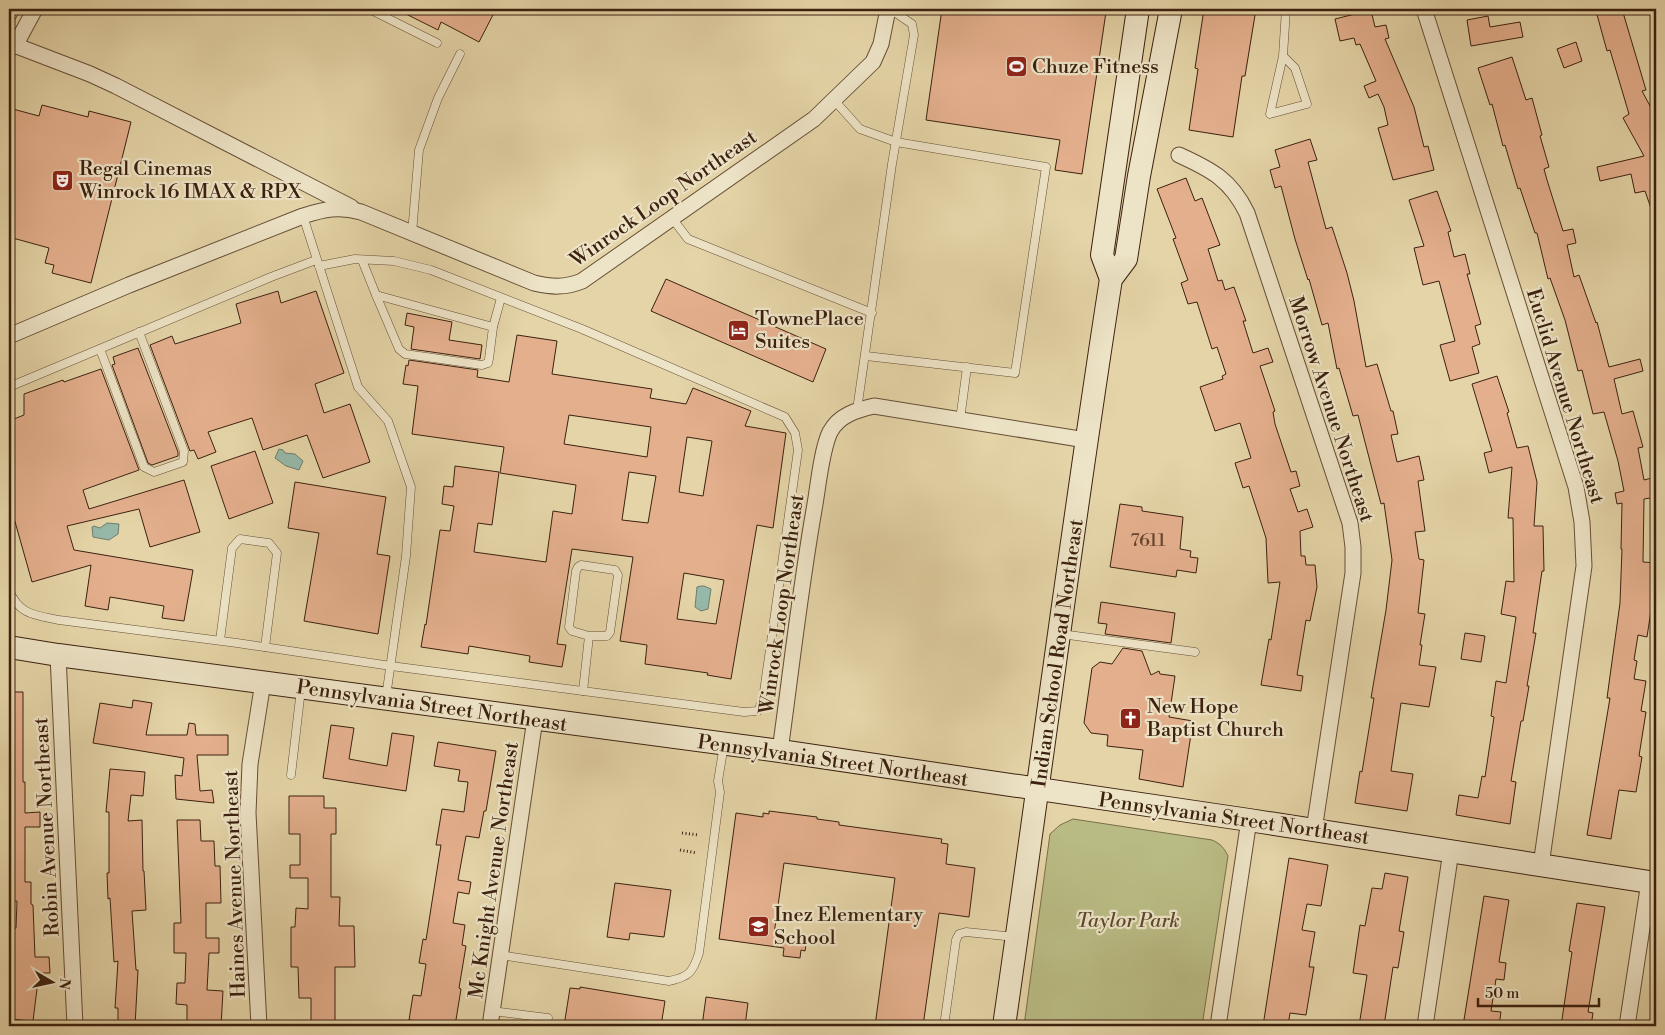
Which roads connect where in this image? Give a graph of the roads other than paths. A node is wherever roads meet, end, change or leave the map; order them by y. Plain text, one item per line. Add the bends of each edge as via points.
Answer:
1 (12, 9) edge
2 (35, 9) edge
3 (369, 9) edge
4 (889, 9) edge
5 (1171, 9) edge
6 (1286, 9) edge
7 (1424, 9) edge
8 (1137, 10) edge
9 (9, 14) edge
10 (436, 43) dead end
11 (12, 45) edge
12 (460, 54) dead end
13 (1282, 56) junction
14 (834, 100) junction
15 (896, 142) junction
16 (1180, 155) dead end
17 (361, 212) junction
18 (303, 216) junction
19 (672, 218) junction
20 (412, 233) junction
21 (362, 260) junction
22 (318, 263) junction
23 (1111, 279) junction
24 (376, 294) junction
25 (501, 298) junction
26 (872, 313) junction
27 (493, 327) junction
28 (139, 332) junction
29 (9, 336) edge
30 (100, 349) junction
31 (866, 356) junction
32 (967, 367) junction
33 (9, 387) edge
34 (857, 410) junction
35 (960, 420) junction
36 (1086, 440) junction
37 (9, 590) edge
38 (1060, 634) junction
39 (590, 636) junction
40 (220, 640) junction
41 (9, 646) edge
42 (265, 647) junction
43 (1195, 652) dead end
44 (58, 655) junction
45 (390, 666) junction
46 (263, 682) junction
47 (301, 687) junction
48 (583, 691) junction
49 (386, 699) junction
50 (535, 719) junction
51 (724, 744) junction
52 (780, 751) junction
53 (290, 775) dead end
54 (1038, 789) junction
55 (1248, 820) junction
56 (1314, 830) junction
57 (1451, 851) junction
58 (1540, 865) junction
59 (1652, 883) edge
60 (1017, 937) junction
61 (500, 955) junction
62 (492, 1011) junction
63 (548, 1018) dead end
64 (75, 1026) edge
65 (259, 1026) edge
66 (490, 1026) edge
67 (944, 1026) edge
68 (1004, 1026) edge
69 (1218, 1026) edge
70 (1425, 1026) edge
71 (1627, 1026) edge

1 - 9 street
2 - 11 street
3 - 10 lane
4 - 14 street, Winrock Loop Northeast via 878,53
4 - 15 lane via 912,24 914,35
5 - 23 street, Indian School Road Northeast via 1126,259
6 - 13 lane
7 - 58 street, Euclid Avenue Northeast via 1576,487 1582,522 1584,566
8 - 23 street, Indian School Road Northeast via 1102,255
11 - 17 street via 108,82
12 - 20 lane via 438,98 418,150
13 - 13 lane via 1272,104 1270,114 1307,104 1295,68
14 - 15 lane via 860,128
14 - 19 street, Winrock Loop Northeast via 814,119
15 - 26 lane
15 - 32 lane via 1046,167 1015,374
16 - 56 street, Morrow Avenue Northeast via 1227,182 1242,201 1350,523 1354,574
17 - 18 street, Winrock Loop Northeast via 331,208
17 - 20 street, Winrock Loop Northeast
18 - 22 lane
18 - 29 street, Winrock Loop Northeast
19 - 20 street, Winrock Loop Northeast via 582,280 560,287 524,279
19 - 26 lane via 688,238
21 - 22 lane
21 - 24 lane
21 - 25 lane via 394,261 431,270
22 - 28 lane
22 - 45 lane via 358,387 388,421 411,487 406,556
23 - 36 street, Indian School Road Northeast
24 - 27 lane
24 - 27 lane via 399,349 405,354 482,365 488,363
25 - 27 lane
25 - 48 lane via 582,329 785,417 795,433 798,450 764,699 758,711 744,712
26 - 31 lane
28 - 30 lane
28 - 30 lane via 184,451 183,462 154,472 144,467
30 - 33 lane
31 - 32 lane
31 - 34 lane
32 - 35 lane
34 - 35 street, Winrock Loop Northeast via 874,406
34 - 52 street, Winrock Loop Northeast via 840,420 830,432 823,458
35 - 36 street, Winrock Loop Northeast
36 - 38 street, Indian School Road Northeast
37 - 40 lane via 13,601 30,615
38 - 43 lane
38 - 54 street, Indian School Road Northeast
39 - 39 lane via 607,636 610,632 618,574 615,570 581,565 576,571 568,627 572,632
39 - 48 lane
40 - 42 lane
40 - 42 lane via 232,548 240,539 269,543 277,553
41 - 44 street, Pennsylvania Street Northeast
42 - 45 lane
44 - 46 street, Pennsylvania Street Northeast
44 - 64 street, Robin Avenue Northeast
45 - 48 lane
45 - 49 lane
46 - 47 street, Pennsylvania Street Northeast
46 - 65 street, Haines Avenue Northeast via 250,764 248,813
47 - 49 street, Pennsylvania Street Northeast
47 - 53 lane
49 - 50 street, Pennsylvania Street Northeast
50 - 51 street, Pennsylvania Street Northeast
50 - 61 street, Mc Knight Avenue Northeast
51 - 52 street, Pennsylvania Street Northeast
51 - 61 lane via 699,953 690,973 669,981
52 - 54 street, Pennsylvania Street Northeast
54 - 55 street, Pennsylvania Street Northeast
54 - 60 street, Indian School Road Northeast
55 - 56 street, Pennsylvania Street Northeast
55 - 69 street
56 - 57 street, Pennsylvania Street Northeast
57 - 58 street, Pennsylvania Street Northeast
57 - 70 street
58 - 59 street, Pennsylvania Street Northeast
59 - 71 street
60 - 67 lane via 959,934
60 - 68 street, Indian School Road Northeast
61 - 62 street, Mc Knight Avenue Northeast
62 - 63 lane
62 - 66 street, Mc Knight Avenue Northeast

